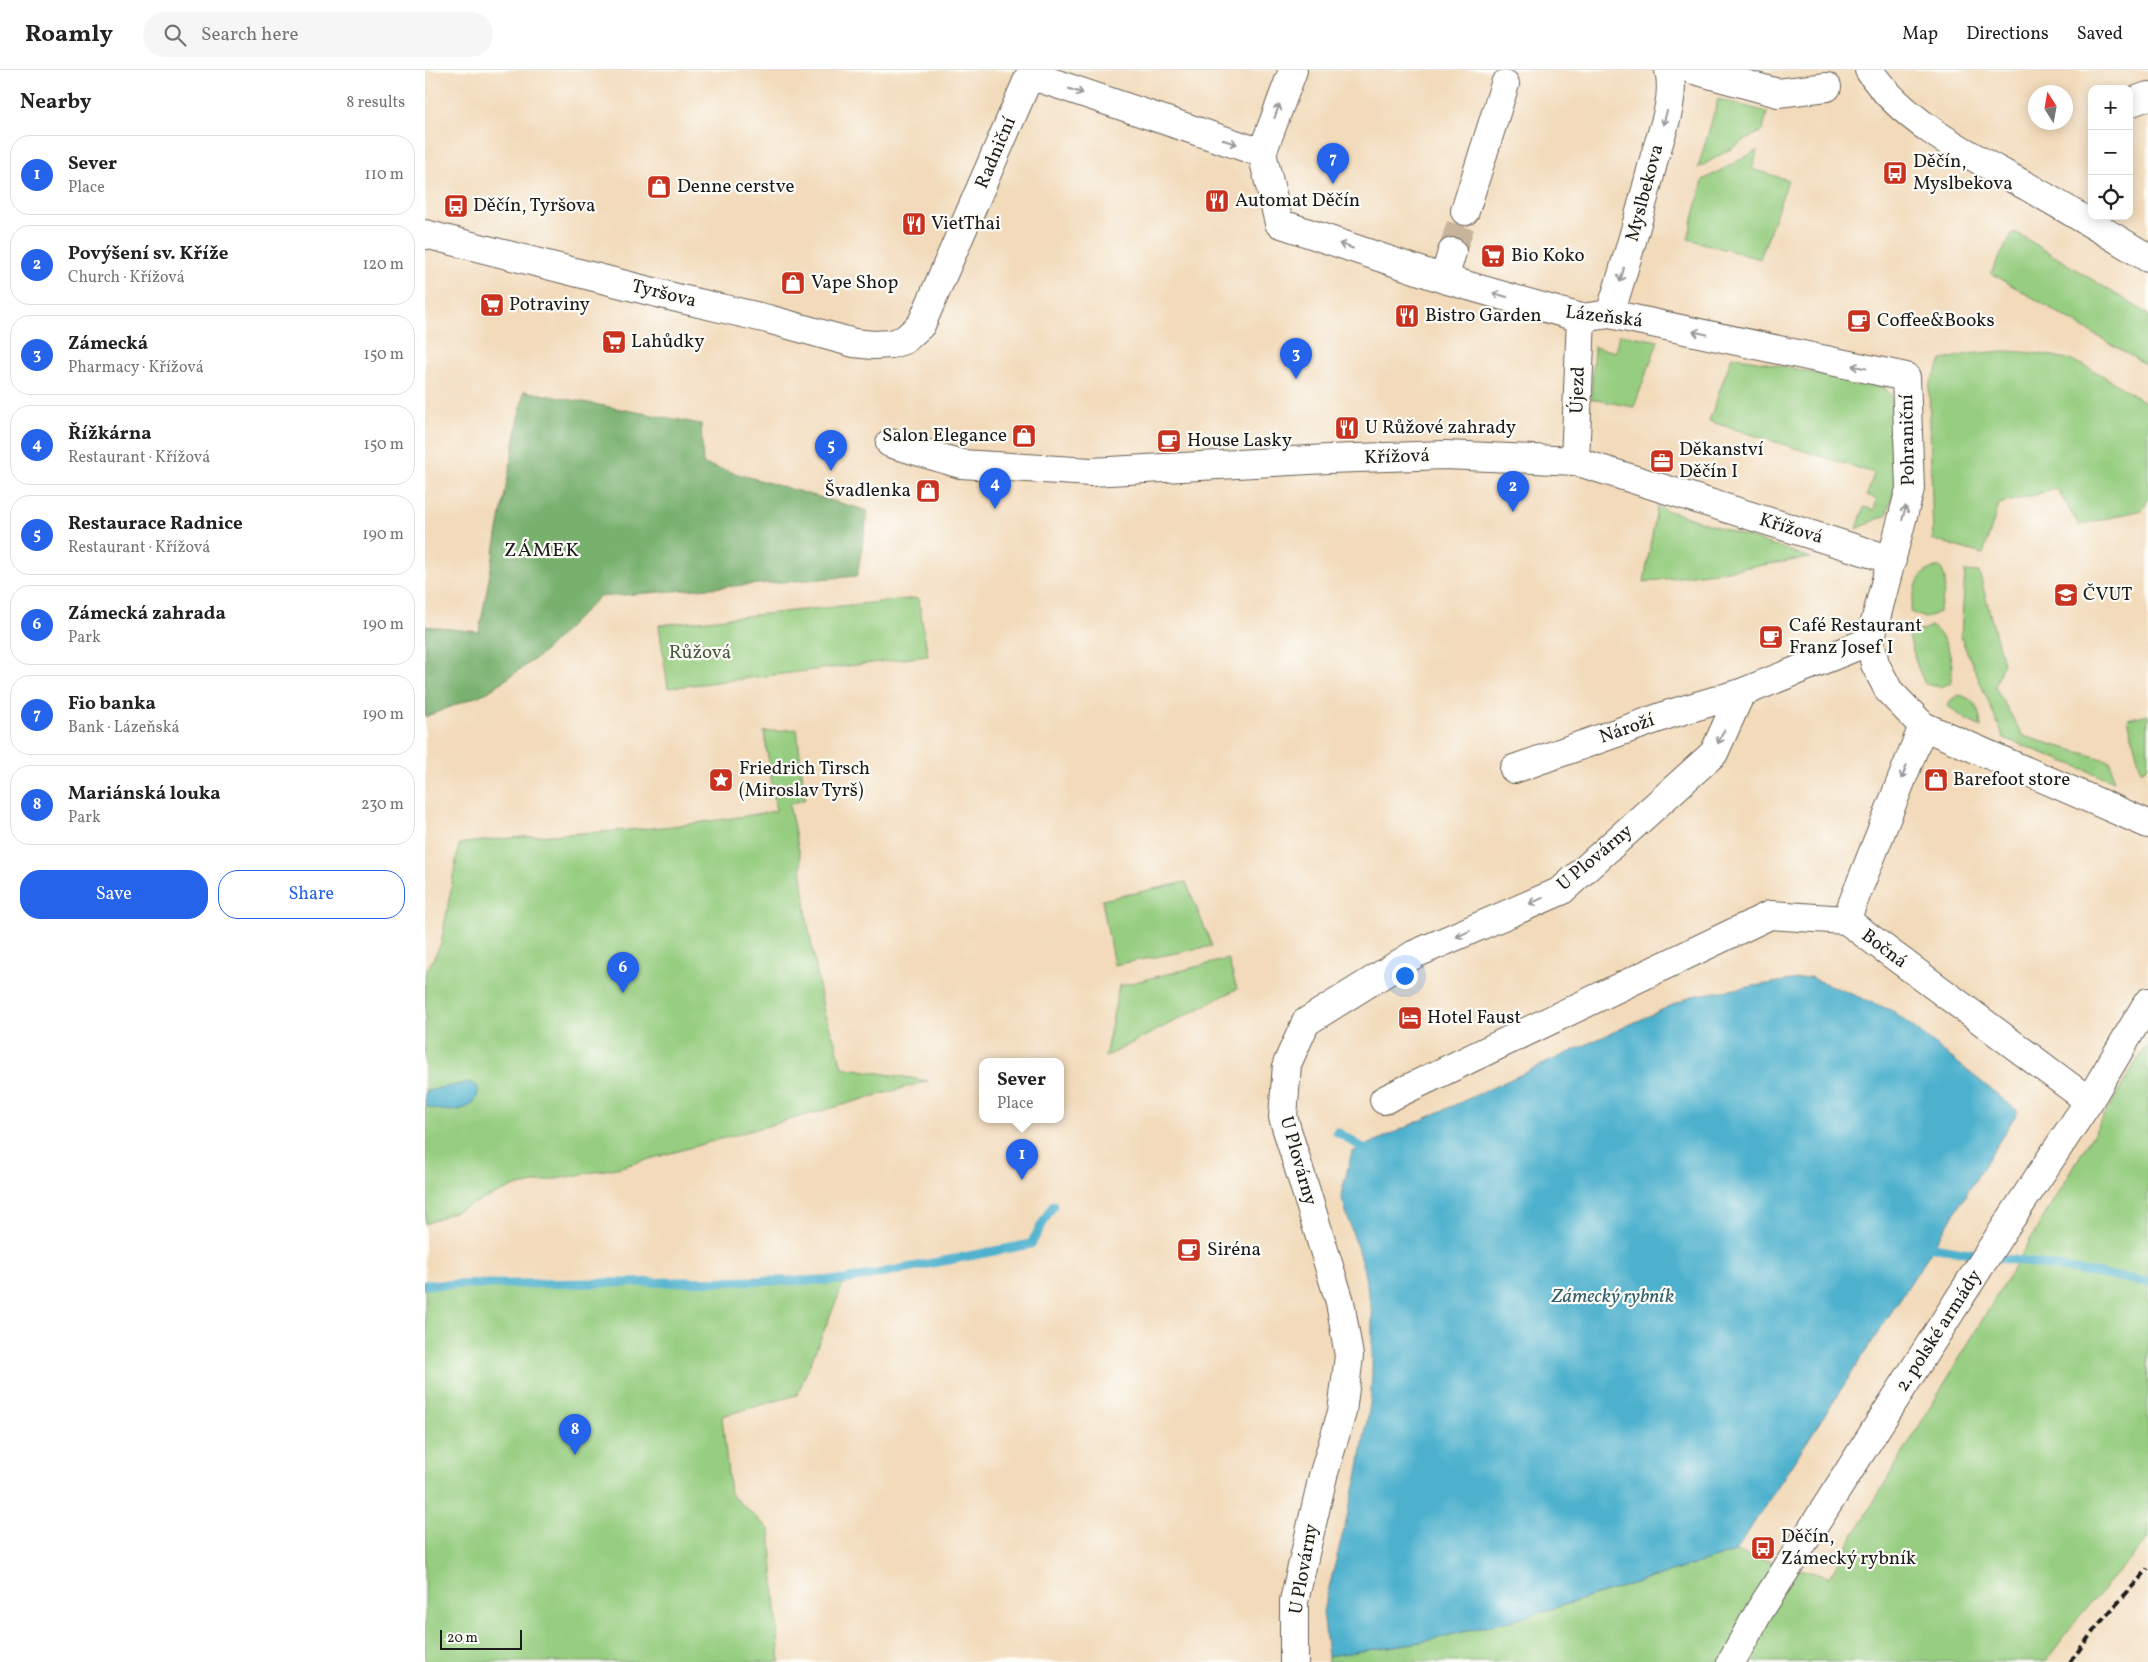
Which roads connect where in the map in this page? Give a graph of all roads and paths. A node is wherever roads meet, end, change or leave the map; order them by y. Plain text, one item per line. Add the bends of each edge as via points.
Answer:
1 (1293, 70) edge
2 (1669, 70) edge
3 (1694, 70) edge
4 (1031, 73) edge
5 (1871, 73) edge
6 (1505, 84) dead end
7 (1827, 87) dead end
8 (2148, 96) edge
9 (2133, 102) edge
10 (1262, 153) junction
11 (1465, 211) tunnel mouth
12 (425, 234) edge
13 (1452, 252) tunnel mouth
14 (2148, 258) edge
15 (1444, 279) junction
16 (1610, 314) junction
17 (1581, 318) junction
18 (904, 340) joint
19 (1906, 377) joint
20 (890, 443) dead end
21 (1575, 461) junction
22 (1892, 560) junction
23 (1870, 641) junction
24 (1741, 693) junction
25 (1923, 726) junction
26 (1514, 768) dead end
27 (2148, 824) edge
28 (1846, 920) junction
29 (2148, 1002) edge
30 (1384, 1100) dead end
31 (2089, 1101) junction
32 (1294, 1662) edge
33 (1731, 1662) edge

10 -> 1 street
2 -> 16 street, Myslbekova via 1669,105
3 - 7 street via 1778,93
4 -> 10 street
4 - 18 street, Radniční via 921,325
5 - 14 street via 1903,108 1943,138
6 - 11 street
8 - 9 street
15 -> 10 street, Lázeňská via 1279,223
12 - 18 street, Tyršova via 854,343 891,344
13 - 15 street
17 -> 15 street, Lázeňská
16 - 17 street, Lázeňská
19 -> 16 street, Lázeňská
17 - 21 street, Újezd
22 -> 19 street, Pohraniční via 1910,489
20 - 21 street, Křížová via 961,464 1091,472 1446,455
21 - 22 street, Křížová
22 - 23 street, Pohraniční
23 - 24 street
23 - 25 street via 1875,664 1889,691
24 - 26 street, Nároží
24 -> 32 street, U Plovárny via 1713,752 1561,891 1415,954 1306,1022 1287,1064 1283,1118 1340,1302 1349,1356 1341,1412 1294,1601
25 - 27 street
25 -> 28 street, Bočná
28 - 30 street via 1770,915
28 - 31 street, Bočná
29 - 31 street, 2. polské armády
31 - 33 street, 2. polské armády via 1760,1610

